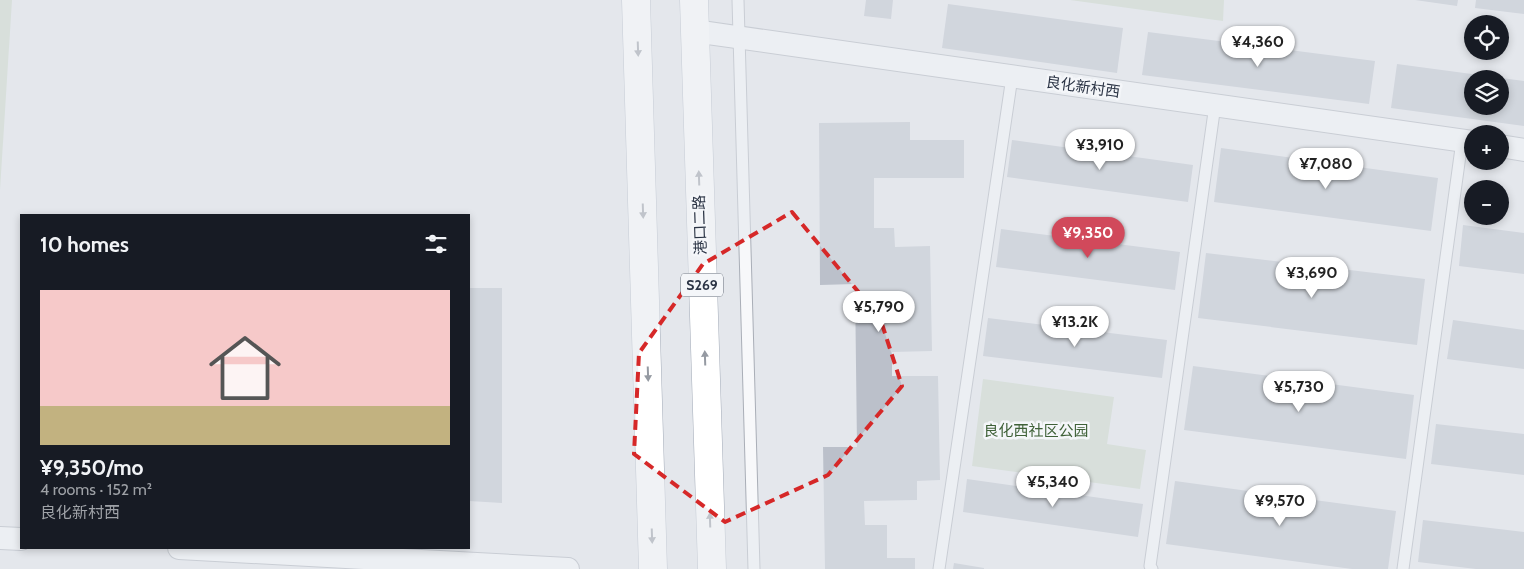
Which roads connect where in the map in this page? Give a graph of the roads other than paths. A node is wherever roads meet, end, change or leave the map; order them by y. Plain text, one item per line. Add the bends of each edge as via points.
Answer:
1 (636, 0) edge
2 (694, 0) edge
3 (738, 0) edge
4 (694, 31) junction
5 (739, 38) junction
6 (1012, 77) junction
7 (1215, 106) junction
8 (1464, 142) edge
9 (1509, 148) edge
10 (1524, 150) edge
11 (1464, 162) edge
12 (0, 538) edge
13 (20, 539) edge
14 (198, 549) edge
15 (568, 569) edge
16 (653, 569) edge
17 (712, 569) edge
18 (754, 569) edge
19 (939, 569) edge
20 (1152, 569) edge
21 (1403, 569) edge

1 -> 16 main road
2 - 4 main road, 港口二路 / S269
3 - 5 lane
4 - 5 street, 良化新村西
17 -> 4 main road, 港口二路 / S269
5 - 6 street, 良化新村西
5 - 18 lane
6 - 7 street, 良化新村西
6 - 19 lane
7 - 8 street, 良化新村西
7 - 20 lane
9 - 10 street
11 - 21 lane
12 - 13 street
14 - 15 street

